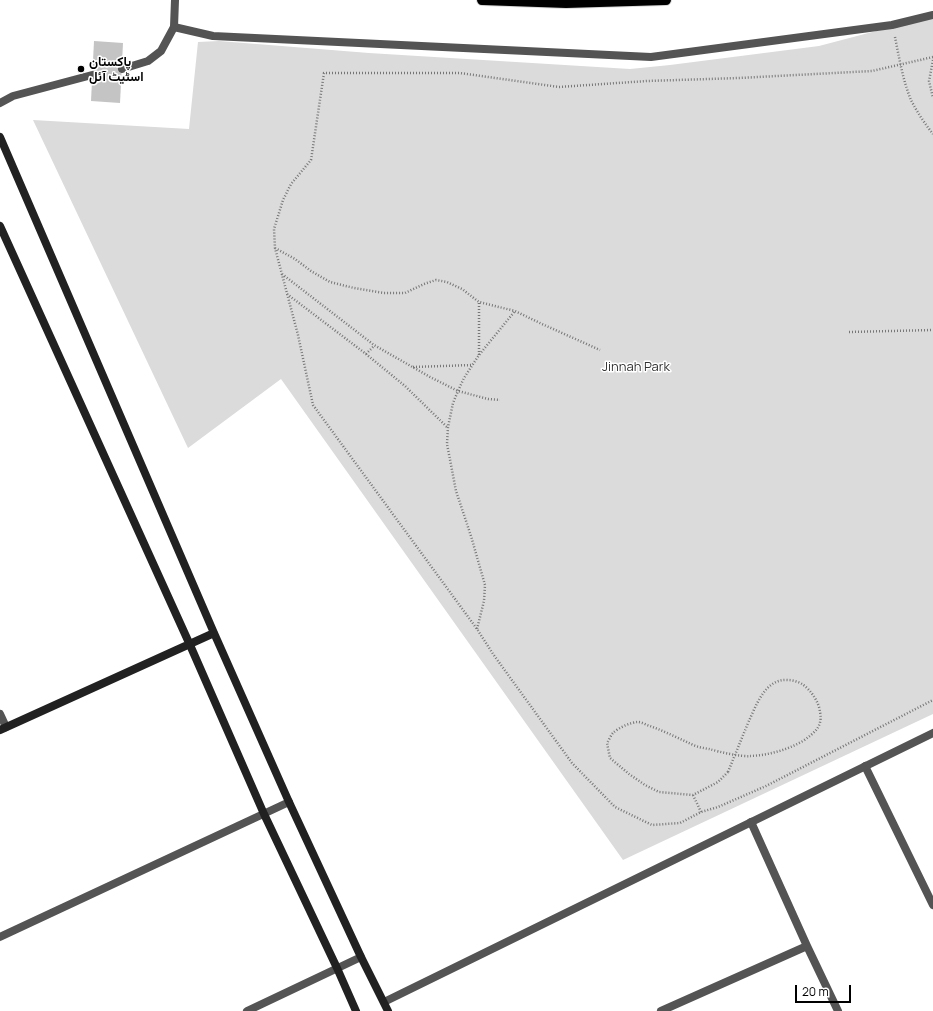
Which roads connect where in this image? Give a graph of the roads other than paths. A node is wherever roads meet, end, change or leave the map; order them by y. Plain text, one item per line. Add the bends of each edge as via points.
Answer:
1 (175, 0) edge
2 (482, 0) edge
3 (666, 0) edge
4 (933, 15) edge
5 (174, 27) junction
6 (122, 69) dead end
7 (92, 75) dead end
8 (0, 103) edge
9 (0, 136) edge
10 (0, 226) edge
11 (214, 633) junction
12 (190, 645) junction
13 (0, 714) edge
14 (3, 729) edge
15 (933, 733) edge
16 (865, 766) junction
17 (289, 802) junction
18 (264, 814) junction
19 (751, 822) junction
20 (933, 905) edge
21 (0, 937) edge
22 (807, 946) junction
23 (361, 957) junction
24 (337, 968) junction
25 (384, 1002) junction
26 (247, 1011) edge
27 (356, 1011) edge
28 (388, 1011) edge
29 (661, 1011) edge
30 (838, 1011) edge

1 - 5 street
2 - 3 main road via 566,3
4 - 5 street via 892,25 651,57 213,36
5 - 6 street via 161,51 148,61
7 - 8 street via 12,96
9 - 11 main road
10 - 12 main road
11 - 12 main road
11 - 17 main road
12 - 14 main road
12 - 18 main road
13 - 14 street
15 - 16 street
16 - 19 street
16 - 20 street
17 - 18 street
17 - 23 main road
18 - 21 street
18 - 24 main road
19 - 22 street
19 - 25 street
22 - 29 street
22 - 30 street
23 - 24 street
23 - 25 main road
24 - 26 street
24 - 27 main road
25 - 28 main road

